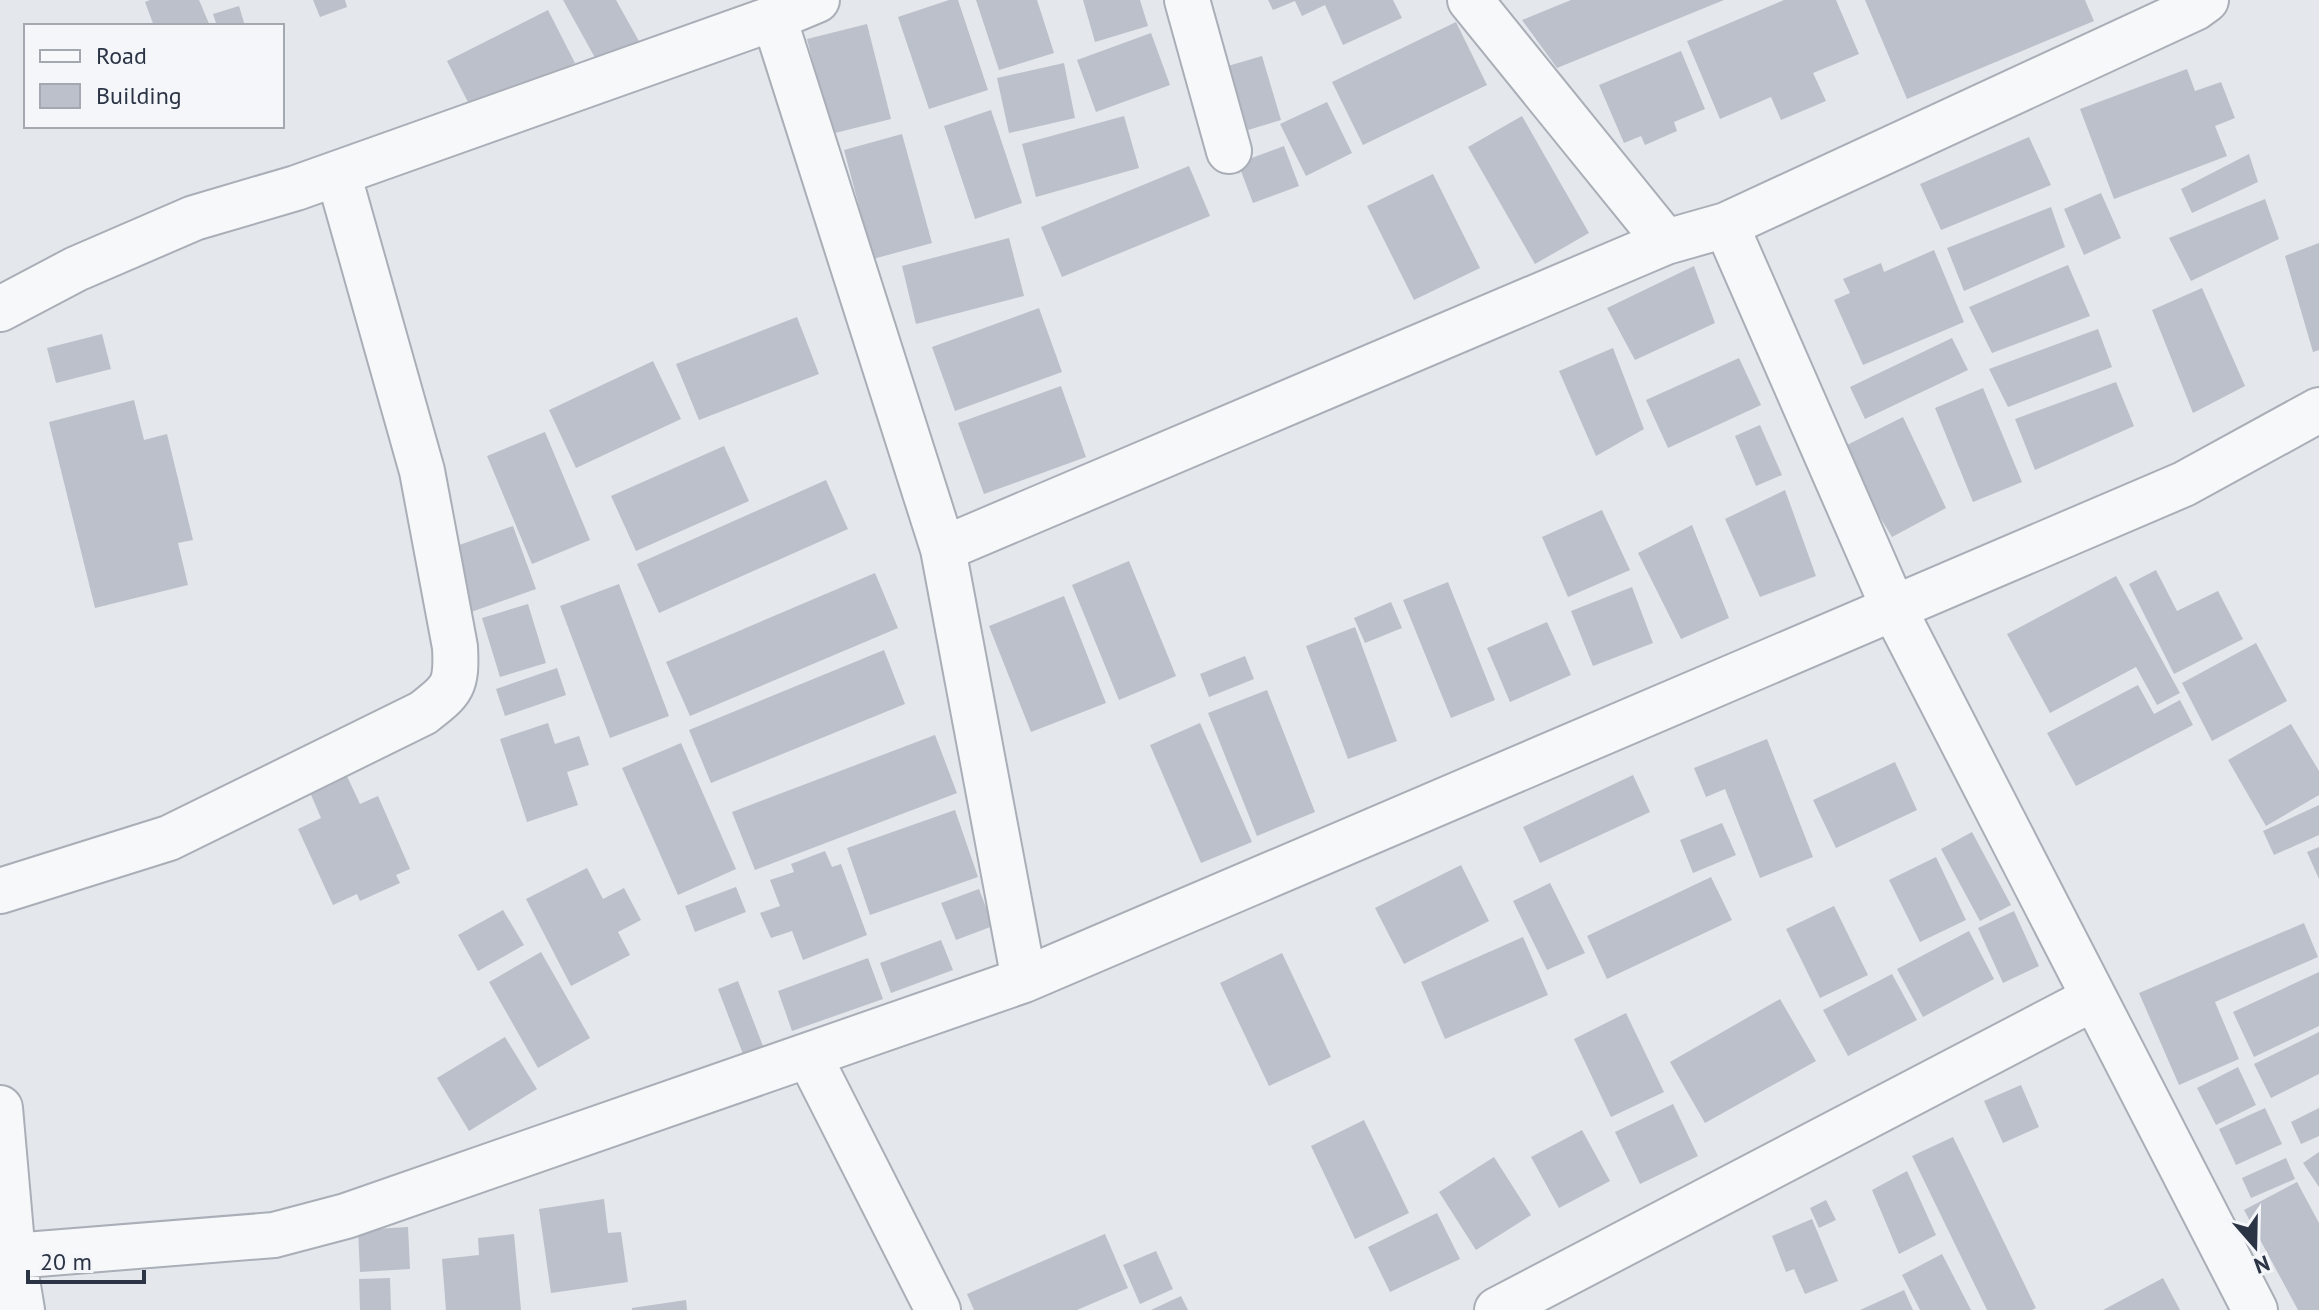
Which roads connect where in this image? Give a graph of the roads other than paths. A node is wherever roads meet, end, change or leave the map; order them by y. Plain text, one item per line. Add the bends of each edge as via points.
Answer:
1 (817, 0) edge
2 (1187, 0) edge
3 (1470, 0) edge
4 (2206, 0) edge
5 (774, 18) junction
6 (1229, 151) dead end
7 (338, 173) junction
8 (1726, 225) junction
9 (1666, 242) junction
10 (0, 309) edge
11 (2319, 410) edge
12 (943, 549) junction
13 (1894, 609) junction
14 (0, 891) edge
15 (1024, 980) junction
16 (2094, 998) junction
17 (809, 1056) junction
18 (0, 1108) edge
19 (13, 1256) junction
20 (22, 1310) edge
21 (938, 1310) edge
22 (1497, 1310) edge
23 (2255, 1310) edge

1 - 5 street
2 - 6 street
3 - 9 street
4 - 8 street
5 - 7 street
5 - 12 street
7 - 10 street via 194,218
7 - 14 street via 422,471 455,647 456,674 447,694 423,713 169,838
8 - 9 street
8 - 13 street
9 - 12 street
11 - 13 street via 2184,484
12 - 15 street
13 - 15 street
13 - 16 street
15 - 17 street
16 - 22 street
16 - 23 street
17 - 19 street via 346,1216 274,1235
17 - 21 street
18 - 19 street
19 - 20 street

